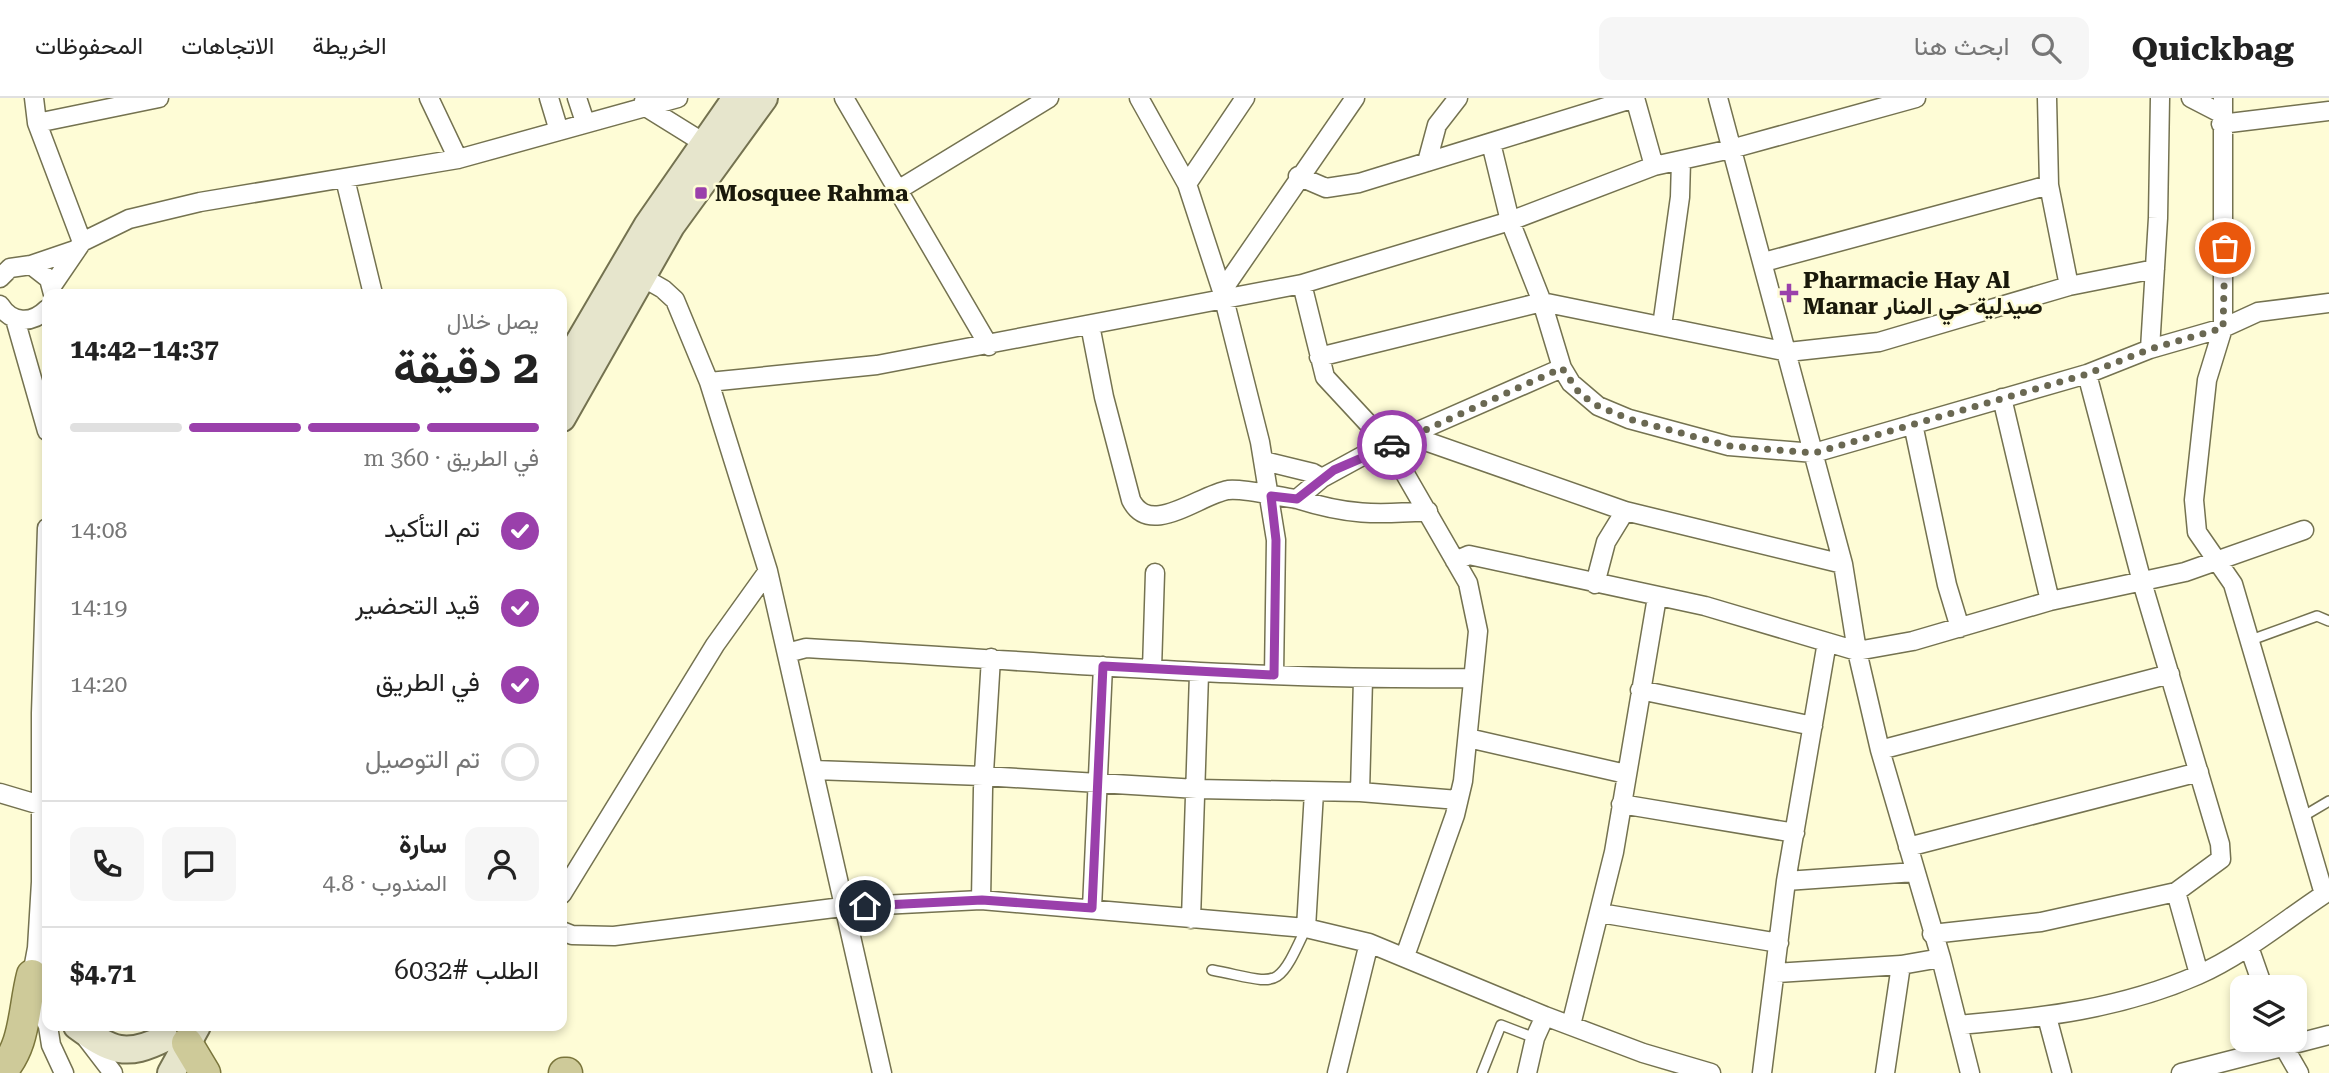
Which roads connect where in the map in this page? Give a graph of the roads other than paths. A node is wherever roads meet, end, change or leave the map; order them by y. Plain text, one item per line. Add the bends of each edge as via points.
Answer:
1 (34, 98) edge
2 (159, 98) edge
3 (429, 98) edge
4 (549, 98) edge
5 (577, 98) edge
6 (678, 98) edge
7 (844, 98) edge
8 (1049, 98) edge
9 (1139, 98) edge
10 (1245, 98) edge
11 (1354, 98) edge
12 (1458, 98) edge
13 (1635, 98) edge
14 (1718, 98) edge
15 (1916, 98) edge
16 (2047, 98) edge
17 (2160, 98) edge
18 (2192, 98) edge
19 (750, 100) edge
20 (644, 102) edge
21 (1873, 103) edge
22 (2329, 110) edge
23 (2222, 112) edge
24 (585, 122) junction
25 (37, 123) junction
26 (559, 131) junction
27 (1491, 143) junction
28 (712, 148) junction
29 (1731, 149) junction
30 (458, 159) junction
31 (1681, 160) junction
32 (1427, 162) junction
33 (1654, 166) junction
34 (1298, 176) junction
35 (345, 179) junction
36 (1187, 184) junction
37 (2049, 184) junction
38 (898, 190) junction
39 (1510, 221) junction
40 (79, 246) junction
41 (1764, 262) junction
42 (31, 265) junction
43 (2155, 269) junction
44 (631, 271) junction
45 (2, 273) edge
46 (1302, 284) junction
47 (2069, 286) junction
48 (52, 289) edge
49 (53, 289) edge
50 (372, 289) edge
51 (1223, 295) junction
52 (1542, 302) junction
53 (2329, 303) edge
54 (0, 305) edge
55 (42, 313) edge
56 (15, 319) junction
57 (1090, 325) junction
58 (1662, 326) junction
59 (2223, 328) junction
60 (989, 346) junction
61 (2150, 349) junction
62 (1788, 352) junction
63 (1319, 357) junction
64 (567, 364) edge
65 (1562, 368) junction
66 (2087, 374) junction
67 (709, 382) junction
68 (2002, 397) junction
69 (567, 407) edge
70 (42, 414) edge
71 (1913, 424) junction
72 (1411, 436) junction
73 (1389, 446) junction
74 (1814, 453) junction
75 (1264, 461) junction
76 (1322, 478) junction
77 (1271, 496) junction
78 (1297, 499) junction
79 (1427, 511) junction
80 (1625, 511) junction
81 (2304, 530) dead end
82 (1455, 561) junction
83 (2219, 562) junction
84 (1843, 564) junction
85 (768, 571) junction
86 (1154, 573) dead end
87 (2142, 582) junction
88 (1595, 584) junction
89 (1657, 597) junction
90 (2050, 601) junction
91 (2329, 621) edge
92 (1961, 628) junction
93 (2251, 640) junction
94 (1827, 642) junction
95 (1857, 651) junction
96 (787, 653) junction
97 (991, 658) junction
98 (1103, 666) junction
99 (1152, 669) junction
100 (1199, 674) junction
101 (2170, 674) junction
102 (1274, 675) junction
103 (1474, 678) junction
104 (1363, 679) junction
105 (1640, 690) junction
106 (1813, 726) junction
107 (1468, 738) junction
108 (1880, 750) junction
109 (814, 770) junction
110 (2199, 772) junction
111 (1626, 774) junction
112 (984, 776) junction
113 (1098, 783) junction
114 (1196, 789) junction
115 (1360, 792) junction
116 (0, 793) edge
117 (1314, 793) junction
118 (1458, 800) junction
119 (2329, 801) edge
120 (1621, 804) junction
121 (42, 805) edge
122 (2302, 817) junction
123 (1795, 833) junction
124 (1908, 847) junction
125 (1915, 872) junction
126 (1786, 881) junction
127 (567, 886) edge
128 (2176, 892) junction
129 (2327, 893) edge
130 (982, 900) junction
131 (842, 907) junction
132 (1092, 908) junction
133 (1600, 913) junction
134 (42, 915) edge
135 (1191, 919) junction
136 (1306, 928) junction
137 (567, 933) edge
138 (1932, 933) junction
139 (1369, 943) junction
140 (1779, 943) junction
141 (2249, 947) junction
142 (1405, 956) junction
143 (1941, 958) junction
144 (39, 964) edge
145 (1901, 965) junction
146 (1212, 970) dead end
147 (1776, 973) junction
148 (2199, 974) junction
149 (2259, 975) edge
150 (42, 987) edge
151 (1545, 1016) junction
152 (2047, 1017) junction
153 (1571, 1025) junction
154 (1958, 1025) junction
155 (49, 1031) edge
156 (81, 1031) edge
157 (84, 1031) edge
158 (181, 1033) edge
159 (2329, 1035) edge
160 (1535, 1038) junction
161 (2289, 1055) edge
162 (0, 1073) edge
163 (64, 1073) edge
164 (113, 1073) edge
165 (134, 1073) edge
166 (172, 1073) edge
167 (205, 1073) edge
168 (882, 1073) edge
169 (1337, 1073) edge
170 (1482, 1073) edge
171 (1527, 1073) edge
172 (1711, 1073) edge
173 (1762, 1073) edge
174 (1885, 1073) edge
175 (1970, 1073) edge
176 (2062, 1073) edge
177 (2181, 1073) edge

1 - 25 street
2 - 25 street
3 - 30 street
4 - 26 street
5 - 24 street
6 - 20 street
7 - 38 street
8 - 38 street
9 - 36 street
10 - 36 street
11 - 34 street
12 - 32 street via 1437,125
13 - 27 street
13 - 33 street
14 - 29 street
15 - 21 street
16 - 37 street
17 - 43 street
18 - 23 street
19 - 28 main road
20 - 24 street
20 - 28 street
21 - 29 street
22 - 23 street
23 - 59 street
24 - 26 street
25 - 40 street
26 - 30 street
27 - 32 street
27 - 39 street
28 - 44 main road
29 - 31 street
29 - 41 street
30 - 35 street
31 - 33 street
31 - 58 street
32 - 34 street via 1326,188
33 - 39 street
34 - 51 street
35 - 40 street via 130,219
35 - 50 street
36 - 51 street
37 - 41 street
37 - 47 street
38 - 60 street
39 - 46 street
39 - 52 street
40 - 42 street
40 - 49 street
41 - 62 street
42 - 45 street via 17,265
42 - 48 street via 45,273
43 - 47 street
43 - 61 street
44 - 64 main road
44 - 67 street via 674,300
44 - 69 main road
46 - 51 street
46 - 63 street
47 - 62 street via 1880,342
51 - 57 street
51 - 75 street
52 - 58 street
52 - 63 street
52 - 65 street
53 - 59 street via 2258,312
54 - 56 street
55 - 56 street via 34,319
56 - 70 street
57 - 60 street
57 - 77 street via 1120,464 1139,512 1160,515 1228,490
58 - 62 street
59 - 61 street
59 - 83 street via 2207,380 2194,500 2197,532
60 - 67 street via 877,365
61 - 66 street
62 - 74 street
63 - 73 street via 1334,390
65 - 72 street
65 - 74 street via 1580,394 1629,419 1729,446
66 - 68 street
66 - 87 street
67 - 85 street
68 - 71 street
68 - 90 street
71 - 74 street
71 - 92 street via 1947,585
72 - 73 street
72 - 80 street
73 - 76 street
73 - 79 street
74 - 84 street
75 - 76 street
75 - 77 street
76 - 78 street
77 - 78 street
77 - 102 street via 1276,540
78 - 79 street via 1338,512
79 - 82 street
80 - 84 street
80 - 88 street via 1606,541
81 - 83 street
82 - 88 street via 1469,555
82 - 103 street via 1474,604 1478,631
83 - 87 street
83 - 93 street via 2233,584
84 - 95 street
85 - 96 street
85 - 127 street via 715,645
86 - 99 street
87 - 90 street
87 - 101 street
88 - 89 street
89 - 94 street via 1748,616
89 - 105 street
90 - 92 street
91 - 93 lane via 2317,616
92 - 95 street
93 - 122 street
94 - 95 street
94 - 106 street
95 - 108 street
96 - 97 street via 806,648
96 - 109 street
97 - 98 street
97 - 112 street
98 - 99 street
98 - 113 street
99 - 100 street
100 - 102 street
100 - 114 street
101 - 108 street
101 - 110 street
102 - 104 street
103 - 104 street
103 - 107 street
104 - 115 street
105 - 106 street
105 - 111 street
106 - 123 street
107 - 111 street
107 - 118 street
108 - 124 street
109 - 112 street
109 - 131 street
110 - 124 street
110 - 128 street via 2221,859
111 - 120 street
112 - 113 street
112 - 130 street
113 - 114 street
113 - 132 street
114 - 117 street
114 - 135 street
115 - 117 street
115 - 118 street
116 - 121 street
117 - 136 street
118 - 142 street
119 - 122 lane
120 - 123 street
120 - 133 street
122 - 129 street
123 - 126 street
124 - 125 street
125 - 126 street
125 - 138 street
126 - 140 street
128 - 138 street via 2041,922
128 - 148 street
129 - 141 street
130 - 131 street
130 - 132 street
131 - 137 street via 614,936
131 - 168 street
132 - 135 street
133 - 140 street
133 - 153 street
134 - 144 street
135 - 136 street
136 - 139 street
136 - 146 lane via 1286,971 1277,978
138 - 143 street
139 - 142 street
139 - 169 street
140 - 147 street
141 - 148 street
141 - 149 street
142 - 151 street
143 - 145 street
143 - 154 street
144 - 150 street
144 - 162 main road via 20,1041
145 - 147 street
145 - 174 street
147 - 173 street
148 - 152 street via 2122,1003
151 - 153 street
151 - 160 street
152 - 154 street
152 - 176 street
153 - 172 street
154 - 175 street
155 - 163 street
156 - 164 street
157 - 158 main road via 118,1050 146,1048
158 - 165 main road
158 - 166 main road
158 - 167 main road
159 - 161 street
160 - 170 lane via 1501,1025
160 - 171 street
161 - 177 street

